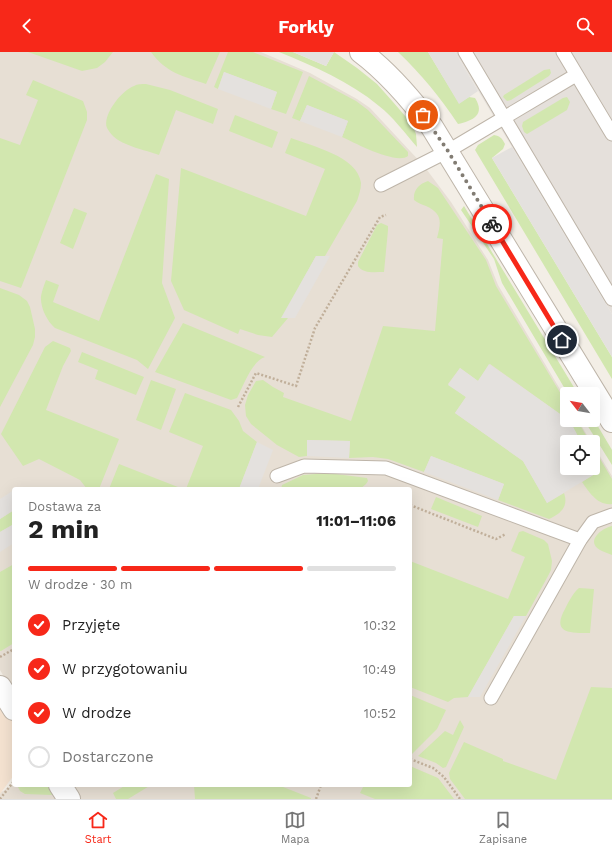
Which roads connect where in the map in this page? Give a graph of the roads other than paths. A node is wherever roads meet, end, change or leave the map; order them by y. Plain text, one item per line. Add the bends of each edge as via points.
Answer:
1 (361, 52) edge
2 (464, 52) edge
3 (562, 52) edge
4 (576, 75) junction
5 (504, 118) junction
6 (612, 134) edge
7 (448, 151) junction
8 (381, 185) dead end
9 (612, 299) edge
10 (612, 421) edge
11 (277, 476) dead end
12 (612, 515) edge
13 (580, 540) junction
14 (0, 687) edge
15 (491, 698) dead end
16 (12, 707) edge
17 (61, 787) edge
18 (69, 799) edge

1 - 7 street via 393,80 414,103
2 - 5 lane
3 - 4 lane
4 - 5 lane
4 - 6 lane
5 - 7 lane
5 - 9 lane
7 - 8 lane
7 - 10 street
11 - 13 lane via 304,466 386,468
12 - 13 lane via 593,522
13 - 15 lane
14 - 16 street
17 - 18 street

